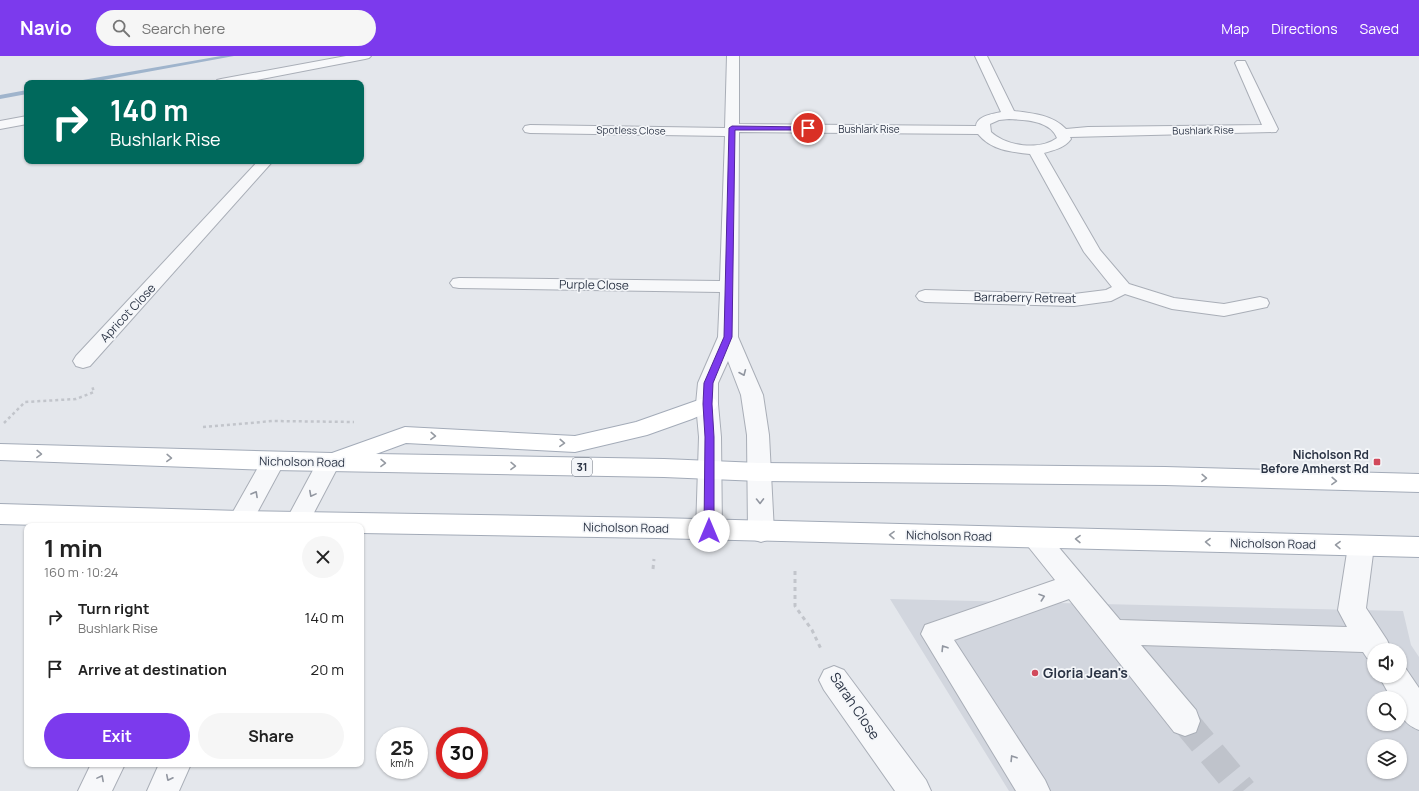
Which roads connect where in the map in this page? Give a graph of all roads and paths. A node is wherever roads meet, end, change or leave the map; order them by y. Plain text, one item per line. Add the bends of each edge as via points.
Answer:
1 (365, 56) edge
2 (734, 56) edge
3 (981, 56) edge
4 (1241, 63) dead end
5 (246, 80) edge
6 (1009, 115) junction
7 (24, 121) edge
8 (0, 125) edge
9 (530, 129) dead end
10 (732, 130) junction
11 (981, 130) junction
12 (1063, 133) junction
13 (1036, 150) junction
14 (263, 164) edge
15 (460, 283) dead end
16 (729, 287) junction
17 (1123, 288) junction
18 (925, 296) dead end
19 (1260, 303) dead end
20 (728, 337) junction
21 (83, 361) joint
22 (708, 404) junction
23 (360, 422) dead end
24 (0, 426) edge
25 (8, 427) dead end
26 (197, 428) dead end
27 (0, 452) edge
28 (273, 461) junction
29 (328, 462) junction
30 (709, 470) junction
31 (759, 472) junction
32 (1419, 483) edge
33 (0, 514) edge
34 (215, 523) edge
35 (240, 523) edge
36 (297, 523) edge
37 (364, 525) edge
38 (709, 531) junction
39 (761, 532) junction
40 (1036, 538) junction
41 (1361, 546) junction
42 (1419, 546) edge
43 (795, 571) dead end
44 (1075, 585) junction
45 (1113, 632) junction
46 (1373, 643) edge
47 (1367, 645) edge
48 (834, 680) joint
49 (1398, 683) edge
50 (1419, 715) edge
51 (1185, 720) tunnel mouth
52 (107, 767) edge
53 (174, 767) edge
54 (94, 791) edge
55 (162, 791) edge
56 (915, 791) edge
57 (1034, 791) edge

1 - 5 street via 297,74
2 - 10 street
3 - 6 street
4 - 12 street, Bushlark Rise via 1271,129
6 - 11 street via 987,119
6 - 12 street via 1037,118 1049,122
7 - 8 street
9 - 10 street, Spotless Close
10 - 11 street, Bushlark Rise
10 - 16 street
11 - 13 street via 994,141 1021,149
12 - 13 street via 1064,139 1060,144
13 - 17 street via 1093,252
14 - 21 street, Apricot Close
15 - 16 street, Purple Close
16 - 20 street
17 - 18 street, Barraberry Retreat via 1111,295 1074,300
17 - 19 street via 1172,303 1224,310
20 - 22 street via 708,383
20 -> 31 street via 752,395 758,435
21 - 24 path via 94,392 76,399 25,402
29 -> 22 main road via 405,435 575,444 639,429
22 - 30 street
23 - 26 path via 273,421
24 - 25 path
27 -> 28 main road, Nicholson Road / 31
28 - 29 main road, Nicholson Road / 31
35 -> 28 street
29 -> 30 main road, Nicholson Road / 31
29 -> 36 street
30 - 31 main road, Nicholson Road / 31
30 - 38 street
31 -> 32 main road, Nicholson Road / 31 via 1165,476
31 -> 39 street
33 - 34 main road, Nicholson Road
37 - 38 main road, Nicholson Road
38 - 39 main road, Nicholson Road
40 -> 39 main road, Nicholson Road
41 -> 40 main road, Nicholson Road
40 - 44 street
41 - 42 main road, Nicholson Road
41 - 46 street via 1352,610
43 - 48 path, Sarah Close via 794,606 812,630
44 - 45 street
57 -> 44 street via 935,634
45 - 47 street
45 - 51 street
48 - 56 street, Sarah Close
49 - 50 street
54 -> 52 street
53 -> 55 street

